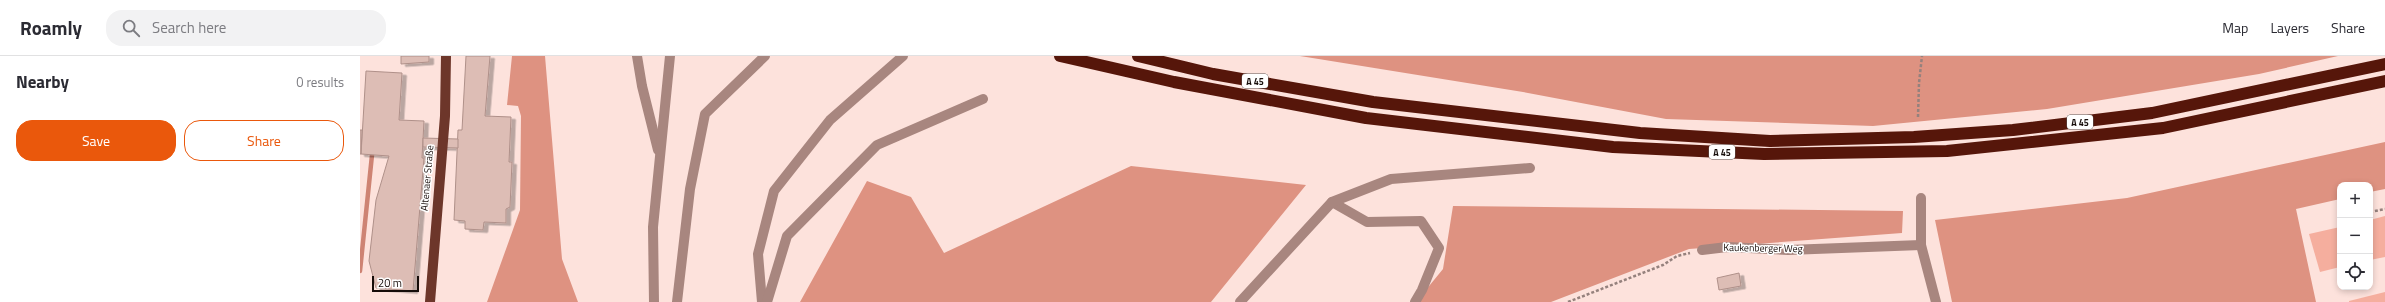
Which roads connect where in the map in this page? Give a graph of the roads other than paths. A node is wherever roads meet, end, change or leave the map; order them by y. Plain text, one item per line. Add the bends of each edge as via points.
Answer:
1 (446, 56) edge
2 (638, 56) edge
3 (670, 56) edge
4 (765, 56) edge
5 (903, 56) edge
6 (1060, 56) edge
7 (1138, 56) edge
8 (2385, 64) edge
9 (2385, 81) edge
10 (983, 99) dead end
11 (660, 158) junction
12 (1530, 168) dead end
13 (1921, 198) dead end
14 (1332, 202) junction
15 (1921, 245) junction
16 (1702, 250) road end
17 (430, 302) edge
18 (654, 302) edge
19 (677, 302) edge
20 (762, 302) edge
21 (767, 302) edge
22 (1240, 302) edge
23 (1414, 302) edge
24 (1936, 302) edge

1 - 17 main road, Altenaer Straße
2 - 11 lane via 642,86
3 - 11 lane
4 - 19 lane via 705,114 690,189
5 - 20 lane via 830,120 774,191 758,254
6 - 9 highway, A 45 via 1174,82 1366,118 1613,147 1764,154 1947,151 2163,128
7 - 8 highway, A 45 via 1214,74 1373,102 1640,133 1770,140 1921,137 2013,130 2144,114
10 - 21 lane via 877,145 787,236
11 - 18 lane via 653,228
12 - 14 lane via 1390,179
13 - 15 lane
14 - 22 lane
14 - 23 lane via 1367,222 1421,221 1439,248 1422,290
15 - 16 lane, Kaukenberger Weg via 1788,250 1727,247
15 - 24 lane

